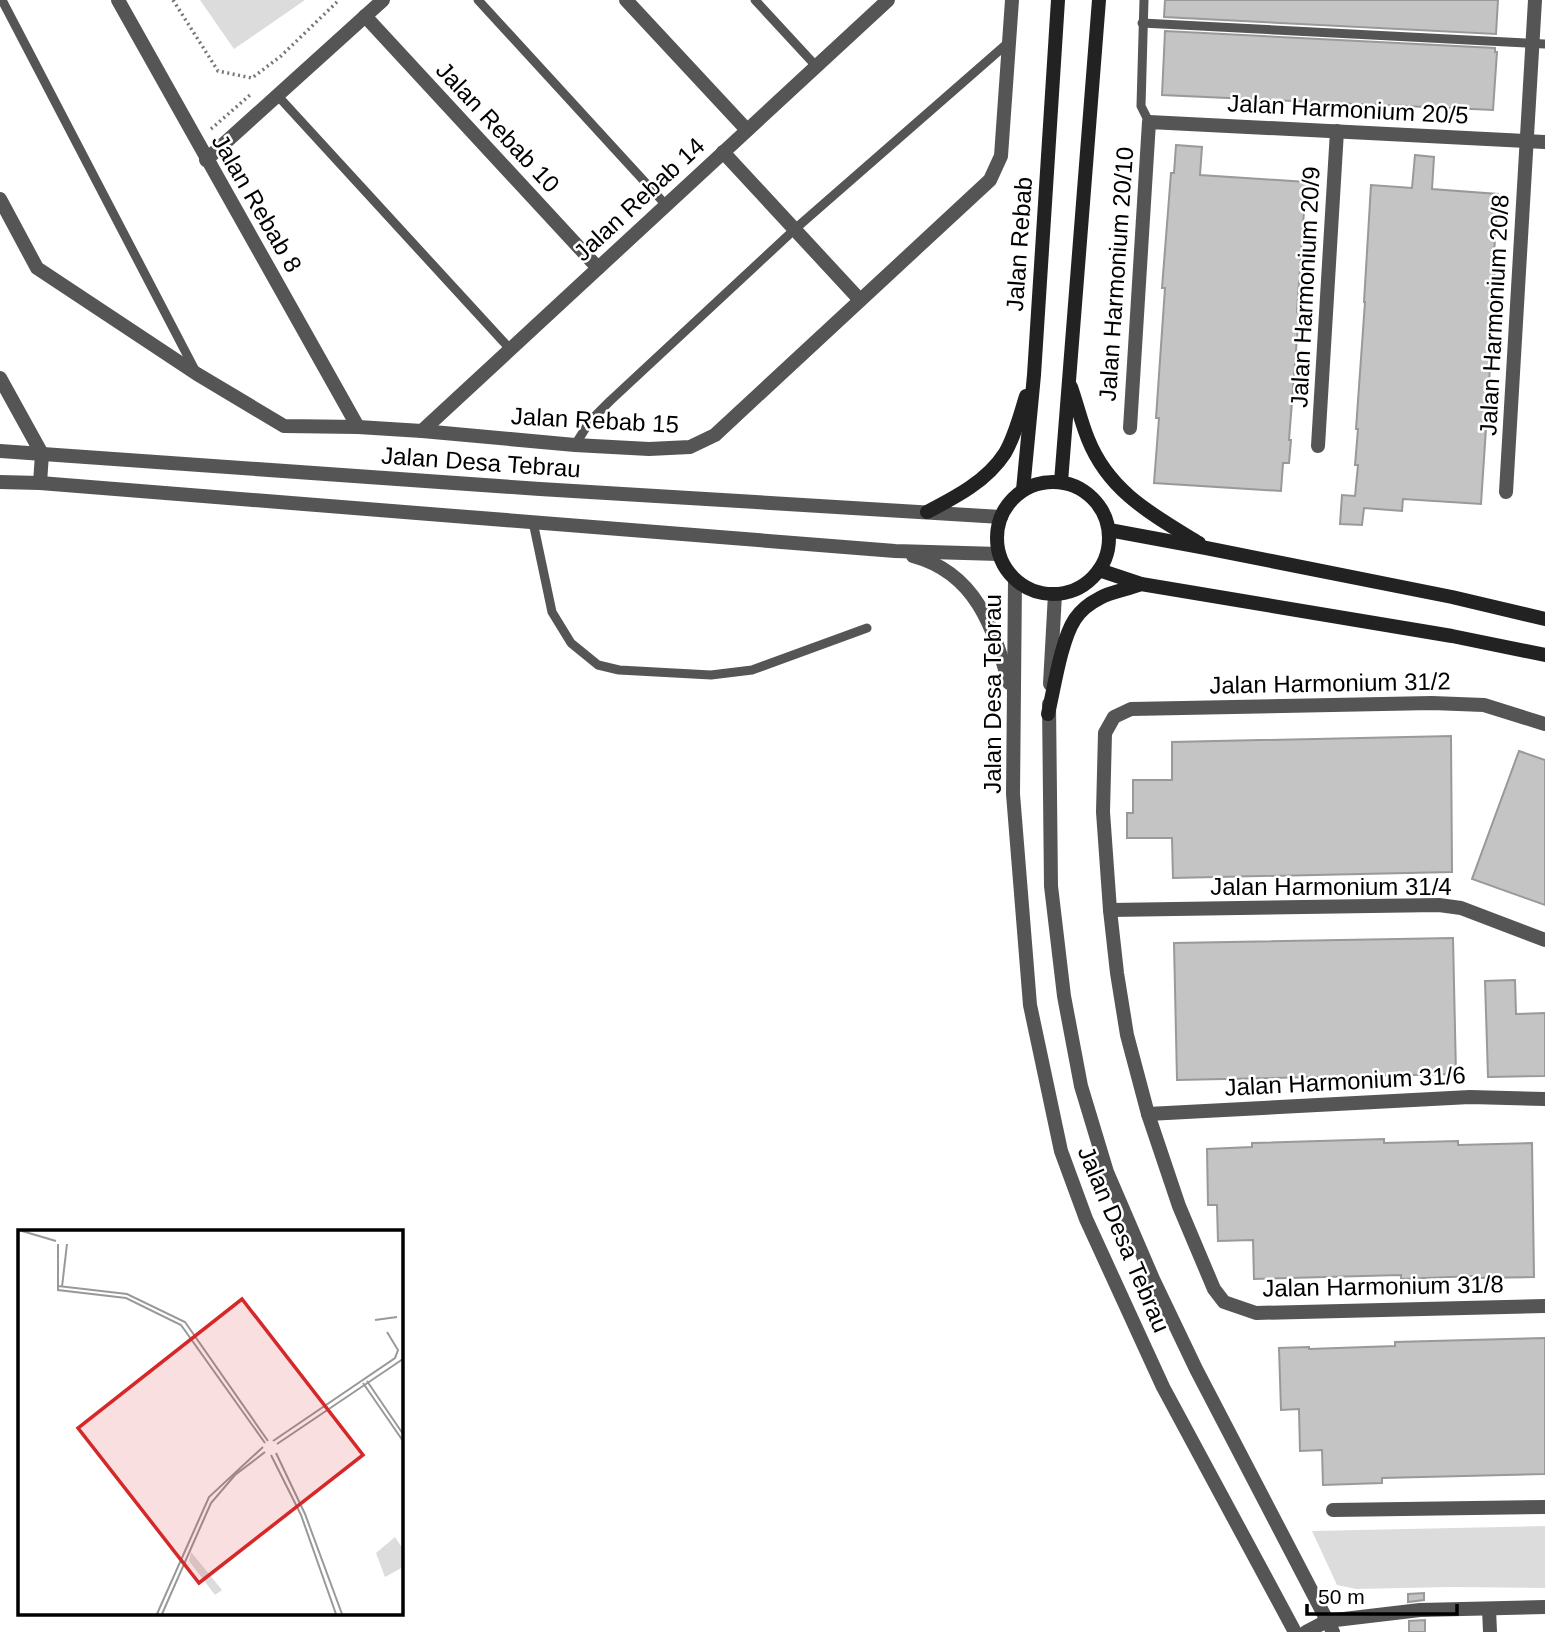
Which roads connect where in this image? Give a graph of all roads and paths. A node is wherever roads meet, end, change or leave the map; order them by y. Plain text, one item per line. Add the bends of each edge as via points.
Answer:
1 (2, 0) edge
2 (118, 0) edge
3 (173, 0) edge
4 (339, 0) edge
5 (383, 0) edge
6 (478, 0) edge
7 (626, 0) edge
8 (755, 0) edge
9 (888, 0) edge
10 (1012, 0) edge
11 (1058, 0) edge
12 (1099, 0) edge
13 (1144, 0) edge
14 (1535, 0) edge
15 (365, 16) junction
16 (1142, 23) junction
17 (1009, 43) junction
18 (1539, 43) edge
19 (816, 66) junction
20 (250, 94) dead end
21 (277, 95) junction
22 (1149, 122) junction
23 (211, 129) dead end
24 (747, 130) junction
25 (1336, 131) junction
26 (1526, 141) junction
27 (1545, 142) edge
28 (723, 152) junction
29 (206, 160) junction
30 (0, 199) edge
31 (666, 205) junction
32 (795, 229) junction
33 (598, 268) junction
34 (860, 300) junction
35 (510, 349) junction
36 (197, 374) junction
37 (1034, 375) junction
38 (0, 378) edge
39 (1069, 383) junction
40 (358, 427) junction
41 (1129, 428) dead end
42 (422, 431) junction
43 (575, 445) junction
44 (1318, 446) dead end
45 (0, 451) edge
46 (42, 454) junction
47 (0, 482) edge
48 (1061, 482) junction
49 (40, 483) junction
50 (1023, 490) junction
51 (1506, 492) dead end
52 (927, 512) junction
53 (1000, 517) junction
54 (533, 522) junction
55 (1109, 530) junction
56 (1206, 548) junction
57 (895, 551) junction
58 (999, 554) junction
59 (1099, 570) junction
60 (1015, 580) junction
61 (1142, 584) junction
62 (1055, 594) junction
63 (1545, 619) edge
64 (867, 628) dead end
65 (1545, 655) edge
66 (1013, 698) junction
67 (1048, 714) junction
68 (1545, 724) edge
69 (1110, 909) junction
70 (1545, 940) edge
71 (1545, 1099) edge
72 (1148, 1114) junction
73 (1545, 1306) edge
74 (1545, 1507) edge
75 (1333, 1510) dead end
76 (1545, 1607) edge
77 (1489, 1609) junction
78 (1330, 1627) edge
79 (1295, 1632) edge
80 (1307, 1632) edge
81 (1490, 1632) edge

1 - 36 lane
2 - 29 street, Jalan Rebab 8
3 - 4 path via 218,71 252,78 281,57
5 - 15 street
6 - 31 lane
7 - 24 street
8 - 19 lane
9 - 19 street, Jalan Rebab 14
10 - 17 street, Jalan Rebab 15
11 - 37 main road, Jalan Rebab
12 - 39 main road
13 - 16 lane
14 - 18 street, Jalan Harmonium 20/8
15 - 21 street
15 - 33 street, Jalan Rebab 10
16 - 18 lane
16 - 22 lane via 1141,106
17 - 32 lane
17 - 34 street, Jalan Rebab 15 via 1001,156 990,180
18 - 26 street, Jalan Harmonium 20/8
19 - 24 street, Jalan Rebab 14
20 - 23 path
21 - 29 street
21 - 35 lane
22 - 25 street, Jalan Harmonium 20/5
22 - 41 street, Jalan Harmonium 20/10
24 - 28 street, Jalan Rebab 14
25 - 26 street, Jalan Harmonium 20/5
25 - 44 street, Jalan Harmonium 20/9
26 - 27 street, Jalan Harmonium 20/5
26 - 51 street, Jalan Harmonium 20/8
28 - 31 street, Jalan Rebab 14
28 - 32 street
29 - 40 street, Jalan Rebab 8
30 - 36 street, Jalan Rebab 15 via 37,268
31 - 33 street, Jalan Rebab 14
32 - 34 street
32 - 43 lane via 610,401
33 - 35 street, Jalan Rebab 14
34 - 43 street, Jalan Rebab 15 via 715,435 690,447
35 - 42 street, Jalan Rebab 14
36 - 40 street, Jalan Rebab 15 via 284,426
37 - 50 main road, Jalan Rebab
37 - 52 main road via 1005,453 981,479
38 - 46 street
39 - 48 main road
39 - 56 main road via 1087,438 1107,474 1137,505
40 - 42 street, Jalan Rebab 15
42 - 43 street, Jalan Rebab 15
45 - 46 street, Jalan Desa Tebrau
46 - 49 street
46 - 52 street, Jalan Desa Tebrau
47 - 49 street
48 - 50 main road
48 - 55 main road via 1093,498
49 - 54 street
50 - 53 main road
52 - 53 street, Jalan Desa Tebrau
53 - 58 main road
54 - 57 street
54 - 64 lane via 552,612 570,643 598,665 711,675 752,670
55 - 56 main road
55 - 59 main road via 1106,558
56 - 63 main road
57 - 58 street
57 - 66 street via 938,564 964,584 997,642
58 - 60 main road
59 - 61 main road
59 - 62 main road via 1080,587
60 - 62 main road via 1040,593
60 - 66 street, Jalan Desa Tebrau
61 - 65 main road
61 - 67 main road via 1102,596 1074,619
62 - 67 street, Jalan Desa Tebrau
66 - 79 street, Jalan Desa Tebrau via 1013,794 1030,1004 1061,1151 1086,1219 1163,1387
67 - 78 street, Jalan Desa Tebrau via 1051,886 1081,1086 1104,1159 1153,1279
68 - 69 street, Jalan Harmonium 31/2 via 1484,705 1432,703 1131,709 1114,717 1105,733 1103,812
69 - 70 street, Jalan Harmonium 31/4 via 1439,905 1461,908
69 - 72 street via 1128,1035
71 - 72 street, Jalan Harmonium 31/6 via 1470,1097
72 - 73 street, Jalan Harmonium 31/8 via 1179,1206 1223,1302 1256,1313
74 - 75 street
76 - 77 street
77 - 78 street via 1420,1610
77 - 81 street
78 - 80 street

